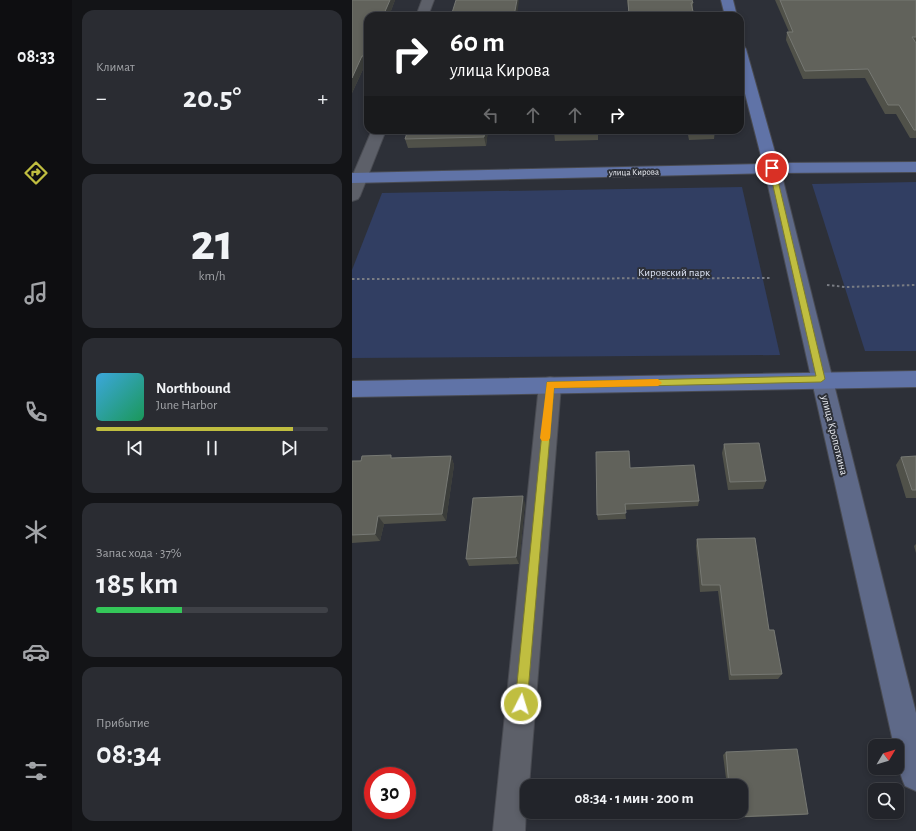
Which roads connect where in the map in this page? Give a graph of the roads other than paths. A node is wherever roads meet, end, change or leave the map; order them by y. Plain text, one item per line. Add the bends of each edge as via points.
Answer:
1 (428, 0) edge
2 (727, 0) edge
3 (424, 12) edge
4 (730, 12) edge
5 (744, 64) edge
6 (377, 134) edge
7 (916, 167) edge
8 (772, 168) junction
9 (356, 178) edge
10 (352, 196) edge
11 (916, 378) edge
12 (821, 379) junction
13 (550, 385) junction
14 (352, 389) edge
15 (916, 775) edge
16 (509, 831) edge

1 - 3 street
2 - 4 main road
5 - 8 main road, улица Кропоткина
6 - 9 street
7 - 8 main road, улица Кирова
8 - 9 main road, улица Кирова
8 - 12 main road, улица Кропоткина
9 - 10 street
11 - 12 main road
12 - 13 main road
12 - 15 main road, улица Кропоткина
13 - 14 main road
13 - 16 street

